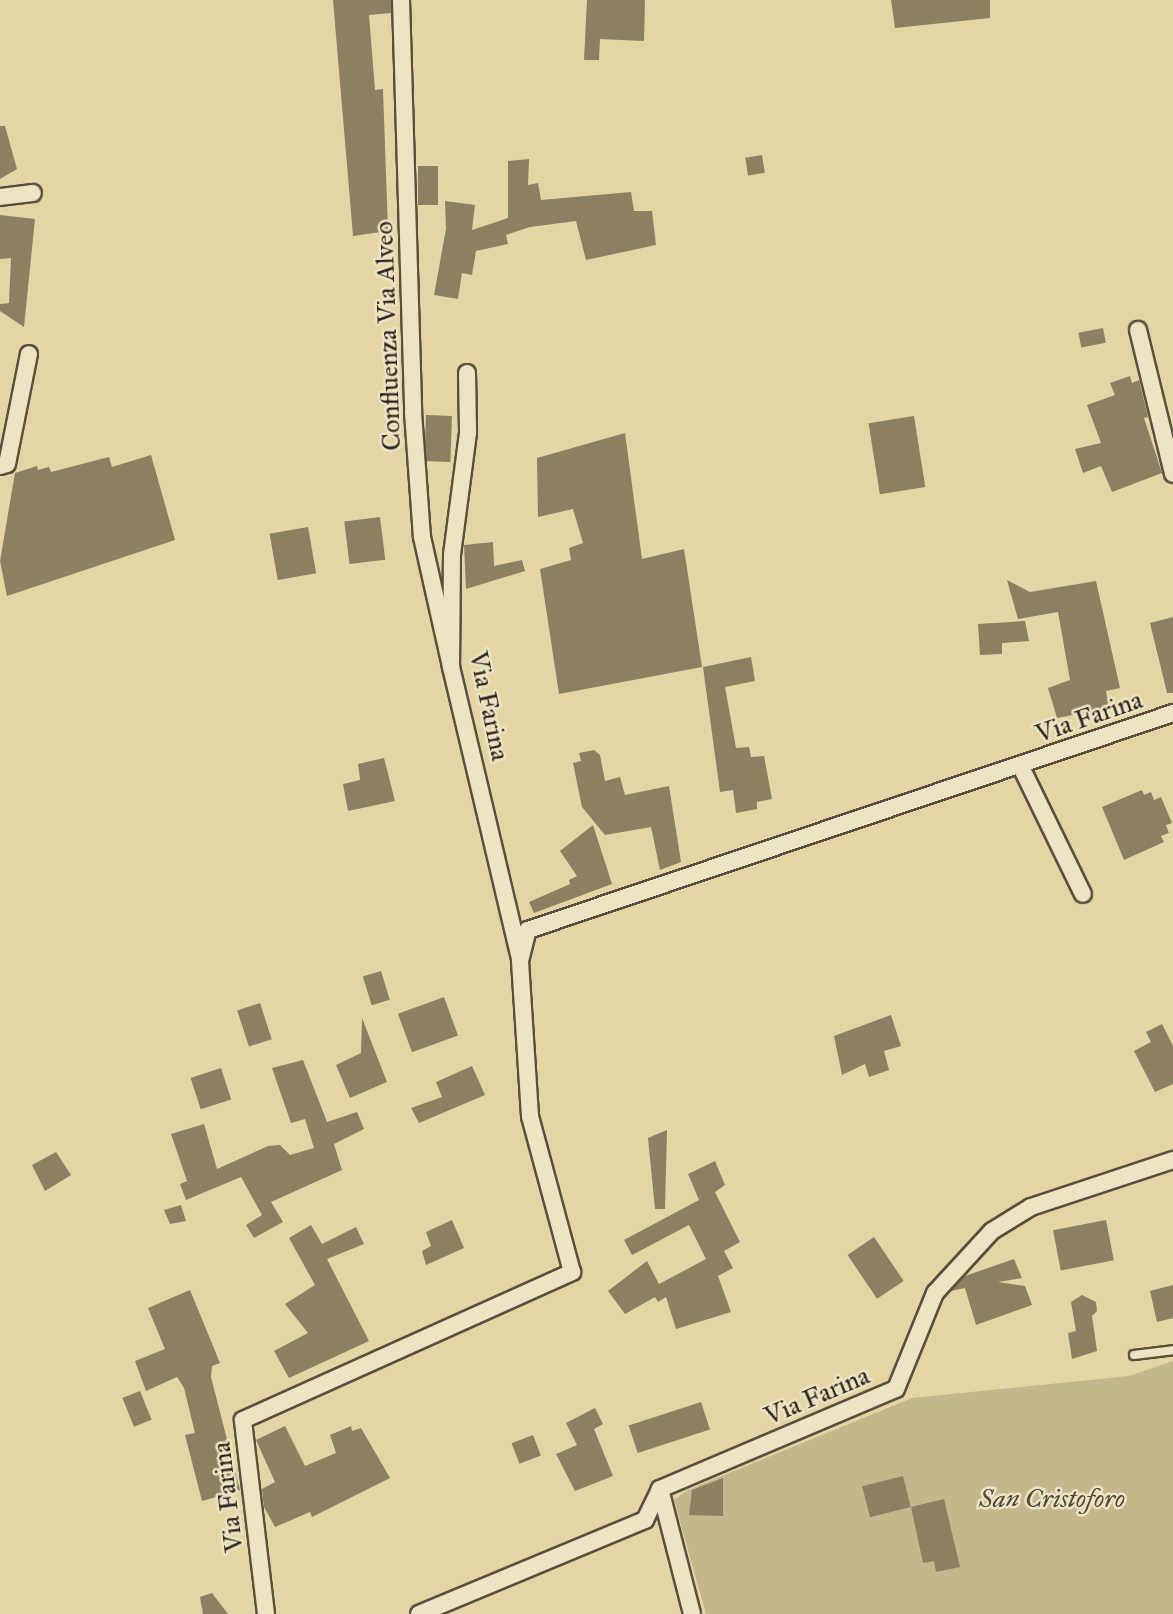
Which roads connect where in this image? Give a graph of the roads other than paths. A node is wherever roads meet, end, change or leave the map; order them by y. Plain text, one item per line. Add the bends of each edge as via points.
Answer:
1 (401, 0) edge
2 (33, 193) dead end
3 (0, 197) edge
4 (1138, 330) dead end
5 (29, 354) dead end
6 (467, 373) dead end
7 (0, 466) edge
8 (1173, 474) edge
9 (451, 667) junction
10 (1173, 713) edge
11 (1021, 766) junction
12 (1083, 894) dead end
13 (520, 961) junction
14 (1173, 1160) edge
15 (1173, 1350) edge
16 (1134, 1355) dead end
17 (660, 1489) junction
18 (266, 1614) edge
19 (419, 1614) edge
20 (692, 1614) edge

1 - 9 street, Confluenza Via Alveo via 421,523
2 - 3 street
4 - 8 street
5 - 7 street via 7,464
6 - 9 street, Via Farina via 468,433 452,555
9 - 13 street, Via Farina
10 - 11 street, Via Farina
11 - 12 street, Via Farina
11 - 13 street, Via Farina via 528,930
13 - 18 street, Via Farina via 530,1116 572,1272 243,1420
14 - 17 street, Via Farina via 1031,1207 992,1231 934,1293 896,1389
15 - 16 lane
17 - 19 street via 645,1520
17 - 20 street

